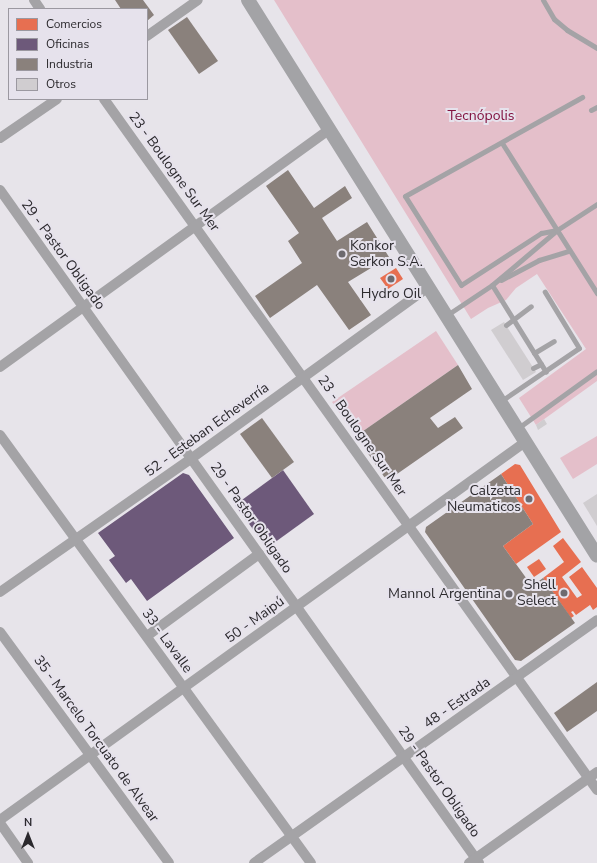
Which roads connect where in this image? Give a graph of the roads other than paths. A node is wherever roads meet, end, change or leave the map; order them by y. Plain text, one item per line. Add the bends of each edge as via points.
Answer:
1 (198, 0) edge
2 (248, 0) edge
3 (543, 0) edge
4 (148, 35) edge
5 (597, 48) edge
6 (582, 97) dead end
7 (56, 100) edge
8 (105, 100) edge
9 (597, 107) edge
10 (591, 110) dead end
11 (330, 129) junction
12 (0, 138) edge
13 (502, 143) junction
14 (0, 190) edge
15 (597, 204) edge
16 (196, 227) junction
17 (557, 230) junction
18 (569, 251) junction
19 (492, 285) junction
20 (428, 287) junction
21 (545, 292) dead end
22 (597, 293) edge
23 (531, 306) dead end
24 (84, 308) junction
25 (446, 316) junction
26 (513, 320) junction
27 (506, 325) dead end
28 (554, 341) dead end
29 (534, 353) junction
30 (541, 364) junction
31 (0, 367) edge
32 (533, 368) dead end
33 (546, 372) junction
34 (597, 372) edge
35 (304, 377) junction
36 (500, 401) junction
37 (517, 429) junction
38 (0, 435) edge
39 (525, 442) junction
40 (192, 458) junction
41 (408, 526) junction
42 (77, 538) junction
43 (259, 554) junction
44 (597, 556) edge
45 (0, 592) edge
46 (297, 606) junction
47 (597, 620) edge
48 (0, 632) edge
49 (147, 636) junction
50 (518, 678) junction
51 (185, 689) junction
52 (92, 756) junction
53 (404, 757) junction
54 (593, 775) edge
55 (597, 790) edge
56 (0, 822) edge
57 (292, 836) junction
58 (475, 862) edge
59 (28, 863) edge
60 (169, 863) edge
61 (254, 863) edge
62 (311, 863) edge

1 - 4 street
2 - 11 main road
3 - 5 lane via 554,19
6 - 13 lane
7 - 12 street
8 - 16 street, 23 - Boulogne Sur Mer
9 - 10 lane
11 - 16 street
11 - 20 main road
13 - 17 lane
13 - 17 lane via 405,196 461,285 541,234
14 - 24 street, 29 - Pastor Obligado
15 - 17 lane
16 - 24 street
16 - 35 street, 23 - Boulogne Sur Mer
17 - 18 lane
17 - 19 lane
18 - 19 lane via 539,260
18 - 22 lane
19 - 25 lane
19 - 26 lane
20 - 25 main road
20 - 35 street, 52 - Esteban Echeverría
21 - 33 lane via 579,348
23 - 26 lane
24 - 31 street
24 - 40 street, 29 - Pastor Obligado
25 - 36 main road
26 - 27 lane
26 - 29 lane
28 - 29 lane
29 - 30 lane
30 - 32 lane
30 - 33 lane
33 - 36 lane
34 - 37 lane
35 - 40 street, 52 - Esteban Echeverría
35 - 41 street, 23 - Boulogne Sur Mer
36 - 37 main road
37 - 39 main road
38 - 42 street, 33 - Lavalle
39 - 41 street, 50 - Maipú
39 - 44 main road
40 - 42 street, 52 - Esteban Echeverría
40 - 43 street, 29 - Pastor Obligado
41 - 46 street, 50 - Maipú
41 - 50 street, 23 - Boulogne Sur Mer
42 - 45 street, 52 - Esteban Echeverría
42 - 49 street, 33 - Lavalle
43 - 46 street, 29 - Pastor Obligado
43 - 49 street
46 - 51 street, 50 - Maipú
46 - 53 street, 29 - Pastor Obligado
47 - 50 street, 48 - Estrada
48 - 52 street, 35 - Marcelo Torcuato de Alvear
49 - 51 street, 33 - Lavalle
50 - 53 street, 48 - Estrada
50 - 54 street, 23 - Boulogne Sur Mer
51 - 52 street, 50 - Maipú
51 - 57 street, 33 - Lavalle
52 - 56 street, 50 - Maipú
52 - 60 street, 35 - Marcelo Torcuato de Alvear
53 - 57 street, 48 - Estrada
53 - 58 street, 29 - Pastor Obligado
54 - 55 street, 23 - Boulogne Sur Mer
54 - 58 street
56 - 59 street
57 - 61 street, 48 - Estrada
57 - 62 street, 33 - Lavalle

